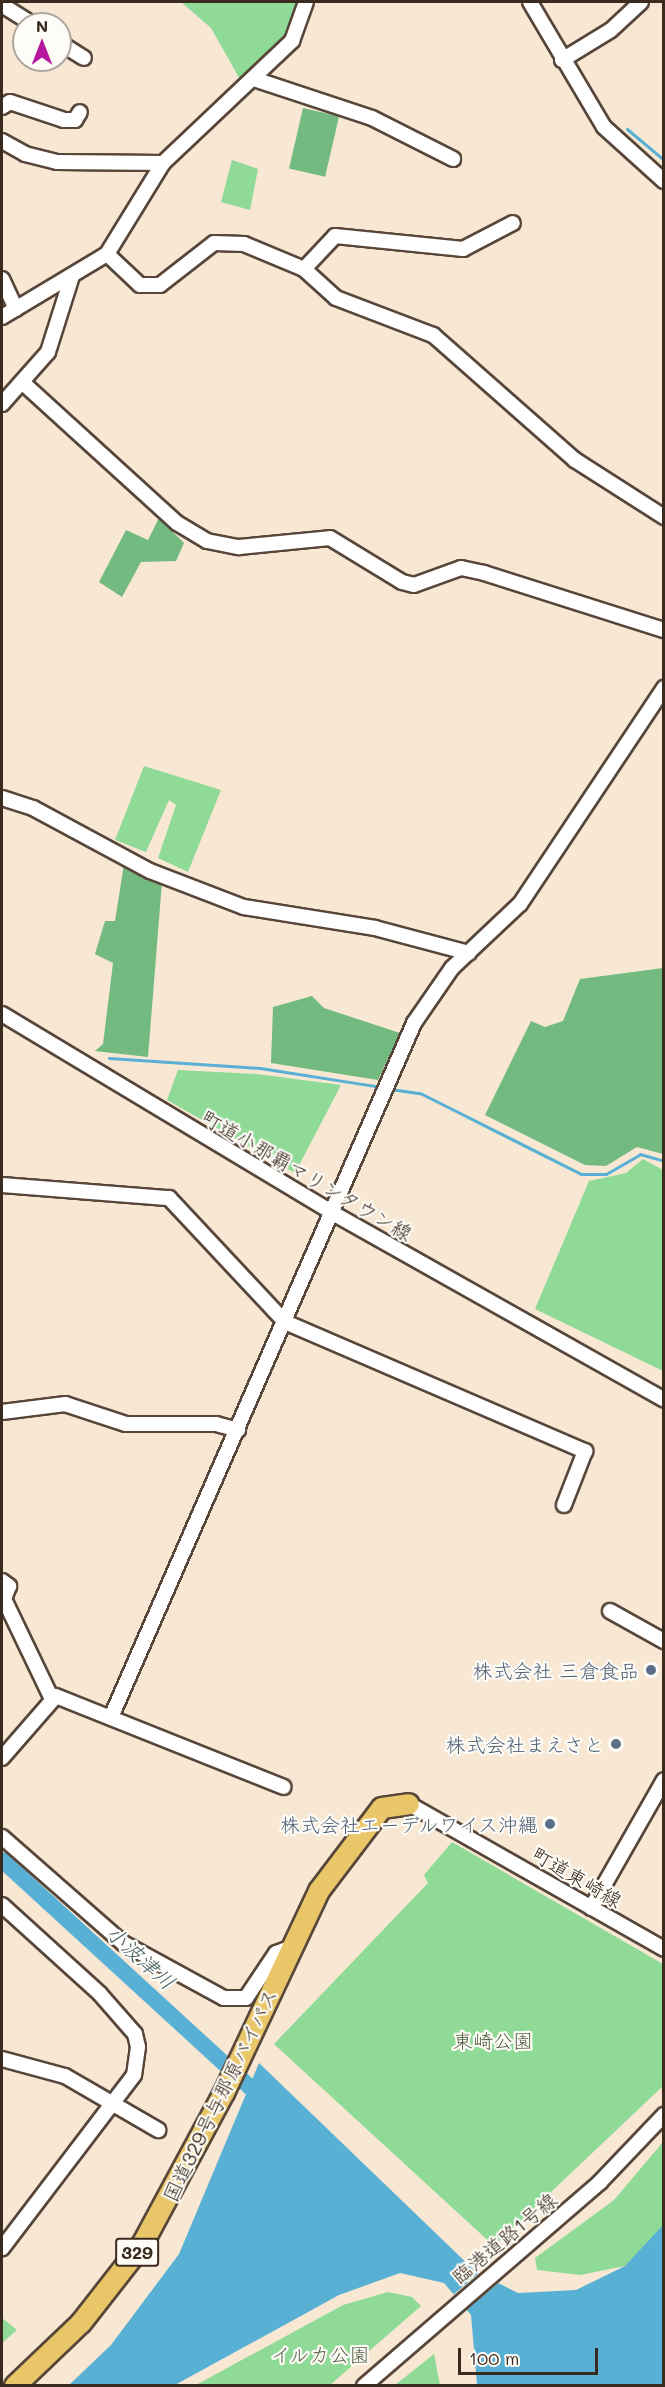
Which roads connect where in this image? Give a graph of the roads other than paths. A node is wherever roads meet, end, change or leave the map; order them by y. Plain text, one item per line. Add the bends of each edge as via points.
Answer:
1 (306, 2) edge
2 (530, 2) edge
3 (641, 2) edge
4 (72, 50) edge
5 (84, 58) dead end
6 (562, 60) junction
7 (254, 80) junction
8 (2, 107) edge
9 (80, 112) dead end
10 (2, 141) edge
11 (453, 159) dead end
12 (163, 163) junction
13 (663, 181) edge
14 (513, 223) dead end
15 (107, 254) junction
16 (304, 269) junction
17 (72, 276) junction
18 (2, 279) edge
19 (16, 309) junction
20 (2, 317) edge
21 (22, 382) junction
22 (2, 404) edge
23 (663, 517) edge
24 (663, 630) edge
25 (663, 688) edge
26 (2, 798) edge
27 (469, 952) junction
28 (2, 1014) edge
29 (2, 1185) edge
30 (331, 1212) junction
31 (285, 1322) junction
32 (663, 1400) edge
33 (2, 1412) edge
34 (238, 1430) junction
35 (564, 1505) dead end
36 (2, 1581) edge
37 (610, 1611) dead end
38 (663, 1641) edge
39 (51, 1697) junction
40 (112, 1714) junction
41 (2, 1758) edge
42 (663, 1780) edge
43 (283, 1787) dead end
44 (409, 1804) joint
45 (2, 1837) edge
46 (2, 1905) edge
47 (591, 1908) junction
48 (290, 1948) junction
49 (663, 1949) edge
50 (2, 2059) edge
51 (112, 2105) junction
52 (663, 2115) edge
53 (158, 2130) dead end
54 (2, 2248) edge
55 (15, 2385) edge
56 (364, 2385) edge

1 - 7 street via 292,41
2 - 6 street
3 - 6 street via 611,30
4 - 5 street
6 - 13 street via 604,127
7 - 11 street via 372,118
7 - 12 street
8 - 9 street via 10,102 64,120 75,120
10 - 12 street via 26,154 57,162
12 - 15 street
14 - 16 street via 463,249 335,236
15 - 16 street via 140,285 160,285 214,243 228,241
15 - 17 street
16 - 23 street via 336,298 434,335 575,460
17 - 19 street
17 - 21 street via 48,352
18 - 19 street
19 - 20 street
21 - 22 street
21 - 24 street via 177,523 207,541 239,547 330,538 402,582 414,585 461,568
25 - 27 street via 520,904
26 - 27 street via 33,808 150,871 244,907 375,928
27 - 30 street via 438,983 383,1087
28 - 30 street, 町道小那覇マリンタウン線
29 - 31 street via 169,1198
30 - 31 street
30 - 32 street, 町道小那覇マリンタウン線
31 - 34 street
31 - 35 street via 585,1451
33 - 34 street via 64,1404 126,1424 216,1424
34 - 40 street
36 - 39 street via 9,1586 4,1599
37 - 38 street
39 - 40 street
39 - 41 street
40 - 43 street
42 - 47 street
44 - 47 street, 町道東崎線
44 - 48 highway, 国道329号与那原バイパス / 329 via 388,1804 356,1839 319,1891
45 - 48 street via 123,1943 224,1998 251,1994 276,1953
46 - 51 street via 88,1981 135,2034 134,2075
47 - 49 street, 町道東崎線
48 - 55 highway, 国道329号与那原バイパス / 329 via 224,2093 132,2259 81,2323
50 - 51 street via 65,2076
51 - 53 street
51 - 54 street via 58,2168
52 - 56 street, 臨港道路1号線 via 600,2181

